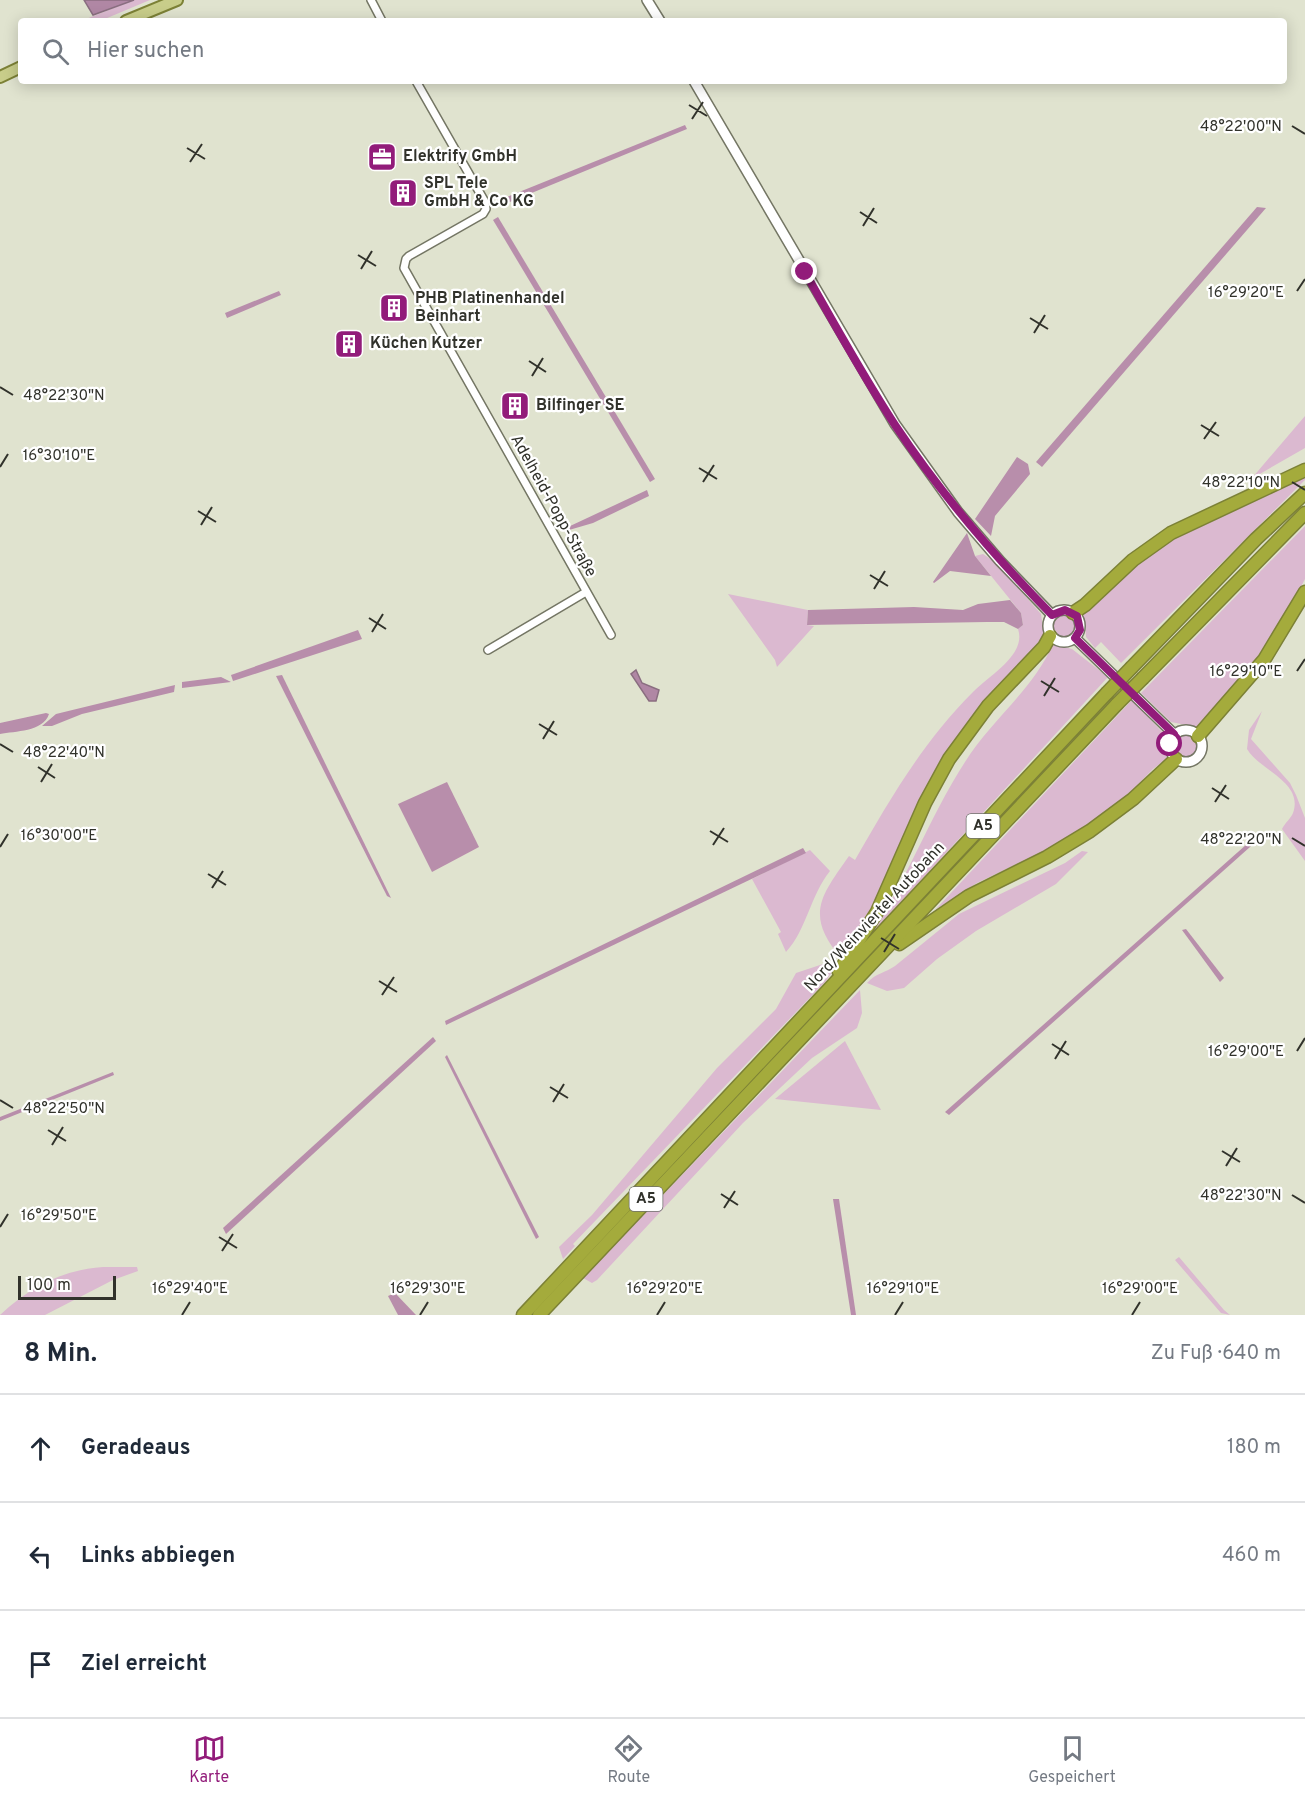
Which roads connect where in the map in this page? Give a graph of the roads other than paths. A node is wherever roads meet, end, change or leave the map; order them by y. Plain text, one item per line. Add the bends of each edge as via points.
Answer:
1 (177, 0) edge
2 (371, 0) edge
3 (648, 0) edge
4 (133, 18) edge
5 (380, 18) edge
6 (658, 18) edge
7 (18, 68) edge
8 (0, 77) edge
9 (418, 84) edge
10 (696, 84) edge
11 (1305, 470) edge
12 (1305, 493) edge
13 (1305, 513) edge
14 (586, 592) junction
15 (1305, 592) edge
16 (1073, 613) junction
17 (1052, 615) junction
18 (611, 635) dead end
19 (1050, 636) junction
20 (1075, 638) junction
21 (488, 650) dead end
22 (1174, 734) junction
23 (1198, 735) junction
24 (1176, 759) junction
25 (880, 956) junction
26 (819, 1002) junction
27 (523, 1315) edge
28 (539, 1315) edge

1 - 4 main road
2 - 5 street
3 - 6 main road
7 - 8 main road
9 - 14 street, Adelheid-Popp-Straße via 486,209 409,256 404,263 407,275
10 - 17 main road via 895,424 958,512
11 - 16 highway via 1171,533 1133,560
12 - 26 highway, Nord/Weinviertel Autobahn / A5, bridge via 1107,693
13 - 25 highway, Nord/Weinviertel Autobahn / A5, bridge via 1117,704
14 - 18 street, Adelheid-Popp-Straße
14 - 21 street
15 - 23 highway via 1264,660
16 - 17 main road via 1060,610
16 - 20 main road via 1080,625
17 - 19 main road via 1047,626
19 - 20 main road via 1062,643
19 - 26 highway via 988,706 949,759 877,912
20 - 22 main road
22 - 23 main road via 1185,730
22 - 24 main road via 1170,748
23 - 24 main road via 1202,749 1197,757 1189,762
24 - 25 highway via 1097,826 1047,857 962,900
25 - 28 highway, Nord/Weinviertel Autobahn / A5
26 - 27 highway, Nord/Weinviertel Autobahn / A5

